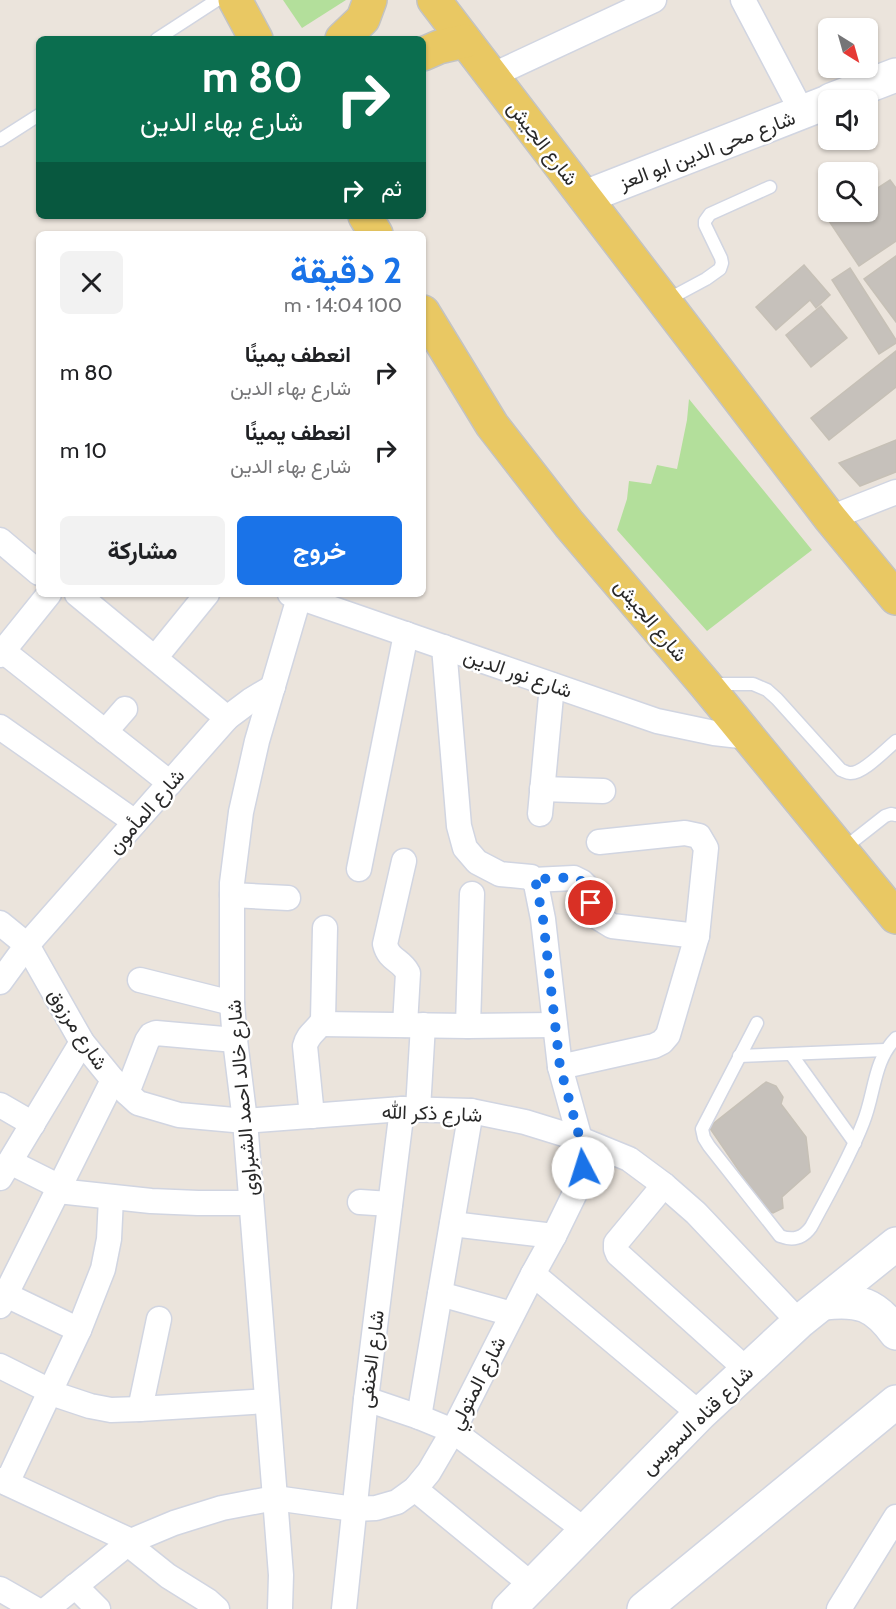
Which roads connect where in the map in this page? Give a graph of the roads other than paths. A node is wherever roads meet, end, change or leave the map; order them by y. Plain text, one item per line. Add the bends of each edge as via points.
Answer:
1 (217, 0) edge
2 (235, 0) edge
3 (370, 0) edge
4 (434, 0) edge
5 (654, 0) edge
6 (743, 0) edge
7 (162, 36) edge
8 (254, 36) edge
9 (345, 36) edge
10 (465, 41) junction
11 (426, 53) edge
12 (896, 75) edge
13 (491, 76) junction
14 (858, 90) edge
15 (818, 102) edge
16 (818, 106) edge
17 (36, 117) edge
18 (0, 140) edge
19 (770, 187) dead end
20 (585, 197) junction
21 (664, 301) junction
22 (426, 324) edge
23 (896, 492) edge
24 (831, 518) junction
25 (0, 540) edge
26 (36, 570) edge
27 (47, 597) edge
28 (81, 597) edge
29 (205, 597) edge
30 (296, 597) edge
31 (302, 597) edge
32 (896, 598) edge
33 (406, 634) junction
34 (444, 647) junction
35 (1, 653) edge
36 (155, 658) junction
37 (705, 684) junction
38 (552, 685) junction
39 (273, 687) junction
40 (125, 709) dead end
41 (228, 718) junction
42 (0, 727) edge
43 (105, 732) junction
44 (749, 737) junction
45 (896, 741) edge
46 (170, 783) junction
47 (542, 789) junction
48 (603, 791) dead end
49 (540, 814) dead end
50 (896, 815) edge
51 (135, 822) junction
52 (599, 842) dead end
53 (841, 850) junction
54 (404, 861) dead end
55 (359, 869) dead end
56 (533, 880) junction
57 (472, 894) dead end
58 (232, 895) junction
59 (288, 898) dead end
60 (896, 917) edge
61 (0, 923) edge
62 (325, 928) dead end
63 (697, 936) junction
64 (27, 945) junction
65 (140, 980) dead end
66 (0, 982) edge
67 (232, 1003) junction
68 (757, 1023) dead end
69 (321, 1024) junction
70 (555, 1024) junction
71 (414, 1025) junction
72 (468, 1026) junction
73 (896, 1038) edge
74 (235, 1040) junction
75 (82, 1042) junction
76 (885, 1050) junction
77 (791, 1054) junction
78 (739, 1056) junction
79 (560, 1067) junction
80 (120, 1087) junction
81 (0, 1105) edge
82 (410, 1109) junction
83 (471, 1111) junction
84 (312, 1116) junction
85 (245, 1121) junction
86 (33, 1124) junction
87 (580, 1139) junction
88 (855, 1143) junction
89 (5, 1170) edge
90 (664, 1185) junction
91 (59, 1189) junction
92 (111, 1198) junction
93 (360, 1202) dead end
94 (251, 1203) junction
95 (390, 1204) junction
96 (452, 1224) junction
97 (554, 1236) junction
98 (896, 1244) edge
99 (533, 1274) junction
100 (440, 1294) junction
101 (2, 1298) edge
102 (812, 1313) junction
103 (512, 1314) junction
104 (159, 1319) dead end
105 (79, 1330) junction
106 (896, 1333) edge
107 (0, 1366) edge
108 (747, 1370) junction
109 (50, 1390) junction
110 (366, 1399) junction
111 (267, 1401) junction
112 (896, 1402) edge
113 (140, 1409) junction
114 (700, 1414) junction
115 (419, 1417) junction
116 (453, 1431) junction
117 (3, 1481) edge
118 (415, 1489) junction
119 (275, 1498) junction
120 (354, 1509) junction
121 (896, 1517) edge
122 (586, 1531) junction
123 (130, 1542) junction
124 (532, 1585) junction
125 (75, 1586) junction
126 (0, 1589) edge
127 (35, 1609) edge
128 (47, 1609) edge
129 (98, 1609) edge
130 (217, 1609) edge
131 (280, 1609) edge
132 (344, 1609) edge
133 (509, 1609) edge
134 (644, 1609) edge
135 (839, 1609) edge

1 - 7 lane
2 - 8 main road
3 - 9 main road via 363,19
4 - 10 main road, شارع الجيش
5 - 13 street
6 - 15 street
10 - 11 main road
10 - 13 main road, شارع الجيش
12 - 14 main road, شارع محى الدين ابو العز
13 - 20 main road, شارع الجيش
16 - 20 main road, شارع محى الدين ابو العز
17 - 18 lane
19 - 21 lane via 710,214 705,225 721,258 720,269
20 - 21 main road, شارع الجيش
21 - 24 main road, شارع الجيش
22 - 37 main road, شارع الجيش via 492,425 569,524
23 - 24 street
24 - 32 main road, شارع الجيش
25 - 26 street
27 - 35 street
28 - 36 street
29 - 36 street
30 - 39 street, شارع خالد احمد الشبراوى
31 - 33 street, شارع نور الدين
33 - 34 street, شارع نور الدين
33 - 55 street
34 - 38 street, شارع نور الدين
34 - 56 street via 459,826 465,848 477,862 500,874
35 - 43 street
36 - 41 street
37 - 44 main road, شارع الجيش
37 - 45 lane via 753,684 767,690 841,770 849,773 858,772
38 - 44 street, شارع نور الدين via 657,721 714,734
38 - 47 street
39 - 41 street, شارع المأمون
39 - 58 street, شارع خالد احمد الشبراوى via 241,812
40 - 43 street
41 - 46 street, شارع المأمون
42 - 51 street
43 - 46 street
44 - 53 main road, شارع الجيش
46 - 51 street, شارع المأمون
47 - 48 street
47 - 49 street
50 - 53 lane via 885,816
51 - 64 street, شارع المأمون
52 - 63 street via 685,833 699,836 706,848
53 - 60 main road, شارع الجيش
54 - 71 street, شارع الحنفى via 385,944 389,956 408,973
56 - 63 street via 574,878 582,882 588,888 594,910 612,926
56 - 70 street, شارع المتولي via 543,919
57 - 72 street
58 - 59 street
58 - 67 street, شارع خالد احمد الشبراوى
61 - 64 street, شارع مرزوق
62 - 69 street
63 - 79 street via 668,1035 662,1042
64 - 66 street, شارع المأمون
64 - 75 street, شارع مرزوق
65 - 67 street
67 - 74 street, شارع خالد احمد الشبراوى
68 - 78 lane
69 - 71 street
69 - 84 street via 304,1046
70 - 72 street
70 - 79 street, شارع المتولي
71 - 72 street
71 - 82 street, شارع الحنفى
73 - 76 lane
74 - 80 street via 156,1033 147,1041
74 - 85 street, شارع خالد احمد الشبراوى
75 - 80 street, شارع مرزوق
75 - 86 street
76 - 77 lane
76 - 88 lane
77 - 78 lane
77 - 88 lane
78 - 88 lane via 702,1129 704,1138 780,1236 788,1239 806,1234
79 - 87 street, شارع المتولي
80 - 85 street, شارع مرزوق via 138,1103 179,1114
80 - 91 street
81 - 86 street
82 - 83 street, شارع ذكر الله
82 - 84 street, شارع ذكر الله
82 - 95 street, شارع الحنفى
83 - 87 street, شارع ذكر الله
83 - 96 street
84 - 85 street, شارع ذكر الله
85 - 94 street, شارع خالد احمد الشبراوى
86 - 89 street
87 - 90 street, شارع ذكر الله via 629,1159
87 - 97 street, شارع المتولي via 583,1168 578,1187
89 - 91 street
90 - 102 street, شارع ذكر الله
90 - 108 street via 616,1243 618,1254
91 - 92 street
91 - 101 street
92 - 94 street
92 - 105 street via 103,1269
93 - 95 street
94 - 111 street, شارع خالد احمد الشبراوى
95 - 110 street, شارع الحنفى
96 - 97 street
96 - 100 street
97 - 99 street, شارع المتولي
98 - 102 main road, شارع قناه السويس
99 - 103 street, شارع المتولي
99 - 114 street
100 - 103 street
100 - 115 street
101 - 105 street
102 - 106 main road via 846,1300 868,1306 886,1319
102 - 108 main road, شارع قناه السويس
103 - 116 street, شارع المتولي
104 - 113 street
105 - 109 street
107 - 109 street
108 - 114 main road, شارع قناه السويس
109 - 113 street via 90,1406
109 - 117 street
110 - 115 street
110 - 120 street, شارع الحنفى
111 - 113 street
111 - 119 street, شارع خالد احمد الشبراوى
112 - 134 main road
114 - 122 main road, شارع قناه السويس
115 - 116 street
116 - 118 street, شارع المتولي
116 - 122 street
117 - 123 street
118 - 120 street, شارع المتولي via 397,1502
118 - 124 street
119 - 120 street, شارع المتولي
119 - 123 street, شارع المتولي via 222,1508
119 - 131 street, شارع خالد احمد الشبراوى
120 - 132 street, شارع الحنفى
121 - 135 street
122 - 124 main road, شارع قناه السويس
123 - 125 street, شارع المتولي
123 - 130 street via 168,1576
124 - 133 main road, شارع قناه السويس
125 - 128 street, شارع المتولي
125 - 129 street
126 - 127 street

